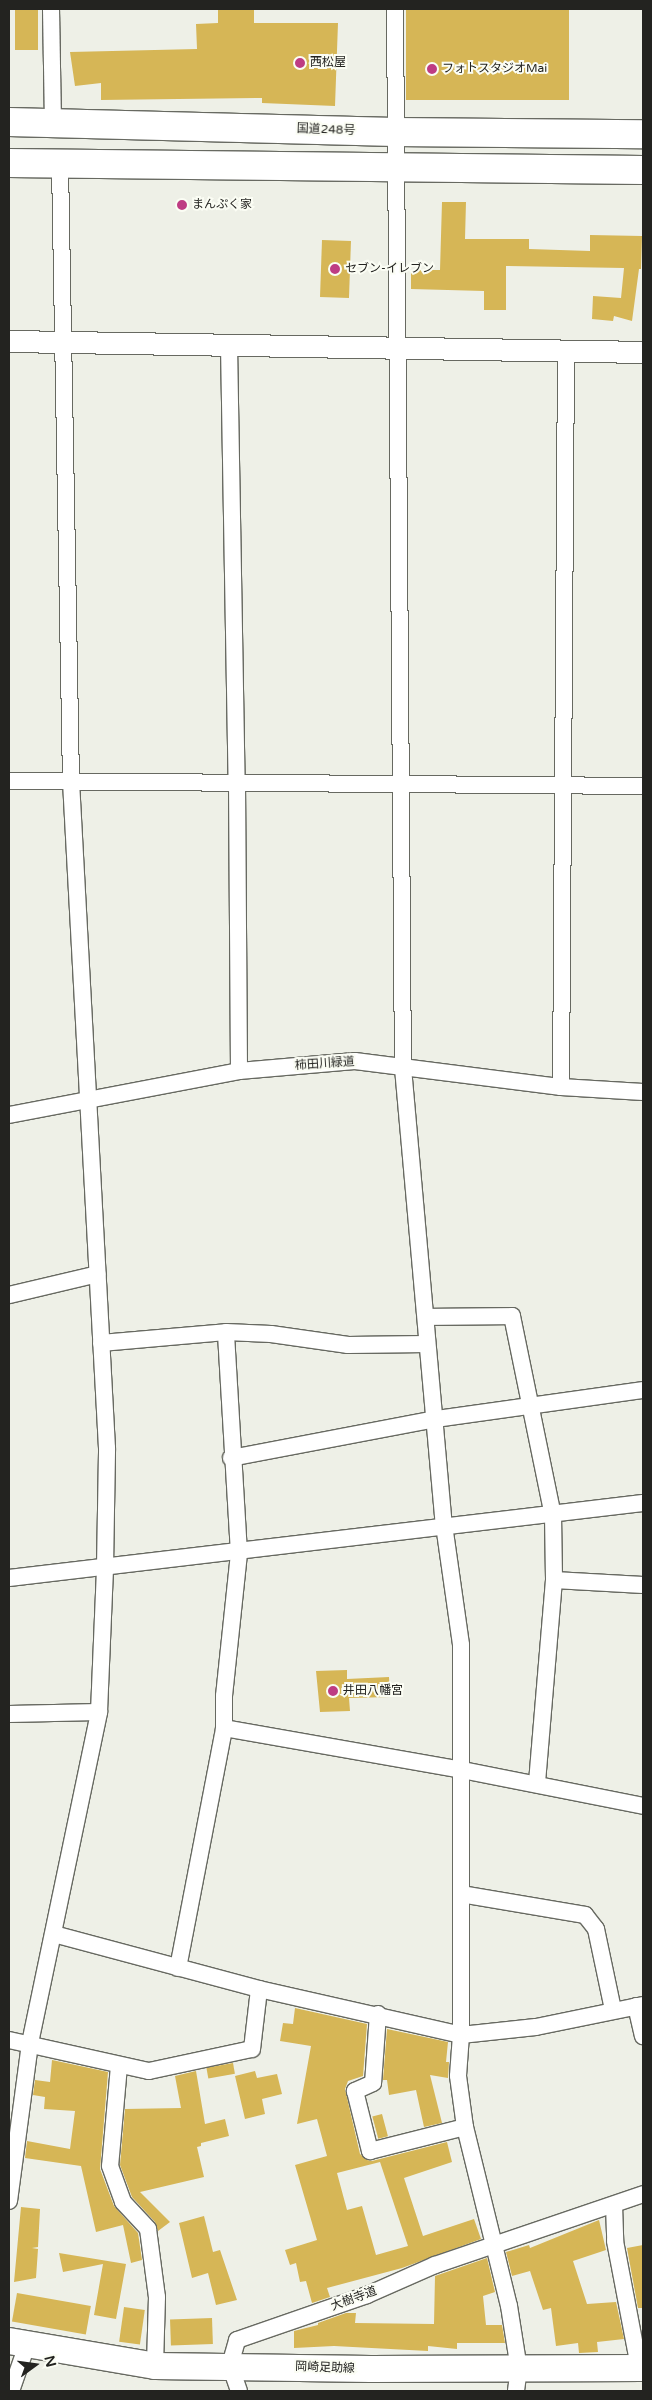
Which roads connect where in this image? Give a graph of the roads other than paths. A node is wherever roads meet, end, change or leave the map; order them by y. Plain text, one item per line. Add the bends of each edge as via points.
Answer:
1 (51, 9) edge
2 (394, 9) edge
3 (9, 122) edge
4 (53, 122) junction
5 (396, 132) junction
6 (643, 134) edge
7 (9, 163) edge
8 (60, 164) junction
9 (396, 166) junction
10 (643, 170) edge
11 (9, 341) edge
12 (65, 342) junction
13 (229, 344) junction
14 (397, 348) junction
15 (566, 350) junction
16 (643, 352) edge
17 (9, 781) edge
18 (71, 782) junction
19 (237, 783) junction
20 (401, 785) junction
21 (565, 786) junction
22 (643, 786) edge
23 (402, 1068) junction
24 (239, 1072) junction
25 (561, 1087) junction
26 (643, 1092) edge
27 (87, 1103) junction
28 (9, 1115) edge
29 (98, 1274) junction
30 (9, 1295) edge
31 (428, 1317) junction
32 (226, 1332) junction
33 (100, 1343) junction
34 (427, 1344) junction
35 (643, 1390) edge
36 (529, 1408) junction
37 (436, 1418) junction
38 (231, 1458) junction
39 (643, 1503) edge
40 (553, 1515) junction
41 (444, 1525) junction
42 (239, 1553) junction
43 (105, 1566) junction
44 (9, 1578) edge
45 (554, 1580) junction
46 (643, 1585) edge
47 (99, 1712) junction
48 (9, 1714) edge
49 (224, 1728) junction
50 (462, 1770) junction
51 (537, 1784) junction
52 (643, 1806) edge
53 (461, 1894) junction
54 (54, 1934) junction
55 (178, 1968) junction
56 (259, 1989) junction
57 (640, 2006) edge
58 (613, 2010) junction
59 (378, 2014) junction
60 (461, 2035) junction
61 (643, 2036) edge
62 (9, 2040) edge
63 (30, 2043) junction
64 (119, 2066) junction
65 (465, 2127) junction
66 (643, 2194) edge
67 (9, 2201) edge
68 (614, 2205) junction
69 (495, 2247) junction
70 (18, 2343) edge
71 (230, 2365) junction
72 (156, 2366) junction
73 (641, 2368) edge
74 (517, 2380) edge
75 (11, 2391) edge
76 (239, 2391) edge

1 - 4 street
2 - 5 street
3 - 4 highway, 国道248号
4 - 5 highway, 国道248号
5 - 6 highway, 国道248号
5 - 9 street
7 - 8 highway
8 - 9 highway
8 - 12 street
9 - 10 highway
9 - 14 street
11 - 12 street
12 - 13 street
12 - 18 street
13 - 14 street
13 - 19 street
14 - 15 street
14 - 20 street
15 - 16 street
15 - 21 street
17 - 18 street
18 - 19 street
18 - 27 street
19 - 20 street
19 - 24 street
20 - 21 street
20 - 23 street
21 - 22 street
21 - 25 street
23 - 24 street, 柿田川緑道 via 355,1061
23 - 25 street, 柿田川緑道
23 - 31 street
24 - 27 street, 柿田川緑道
25 - 26 street, 柿田川緑道
27 - 28 street, 柿田川緑道
27 - 29 street
29 - 30 street
29 - 33 street
31 - 34 street
31 - 36 street via 512,1316
32 - 33 street
32 - 34 street via 270,1334 348,1346
32 - 38 street
33 - 43 street via 107,1448
34 - 37 street
35 - 36 street
36 - 37 street
36 - 40 street
37 - 38 street
37 - 41 street
38 - 42 street
39 - 40 street
40 - 41 street
40 - 45 street
41 - 42 street
41 - 50 street via 461,1645
42 - 43 street
42 - 49 street via 224,1696
43 - 44 street
43 - 47 street
45 - 46 street
45 - 51 street
47 - 48 street
47 - 54 street
49 - 50 street
49 - 55 street
50 - 51 street
50 - 53 street
51 - 52 street
53 - 58 street via 585,1916 596,1929
53 - 60 street
54 - 55 street
54 - 63 street
55 - 56 street
56 - 59 street
56 - 64 street via 252,2049 149,2071
57 - 58 street
57 - 61 street
58 - 60 street via 536,2027
59 - 60 street
59 - 65 street via 372,2083 355,2091 370,2151
60 - 65 street via 458,2076
62 - 63 street
63 - 64 street
63 - 67 street
64 - 72 street via 110,2166 123,2202 148,2229 157,2297
65 - 69 street
66 - 68 street
68 - 69 street
68 - 73 street via 615,2241
69 - 71 street, 大樹寺道 via 237,2340
69 - 74 street via 509,2306
70 - 72 main road, 岡崎足助線
70 - 75 street
71 - 72 main road, 岡崎足助線
71 - 74 main road, 岡崎足助線
71 - 76 street
73 - 74 main road, 岡崎足助線

